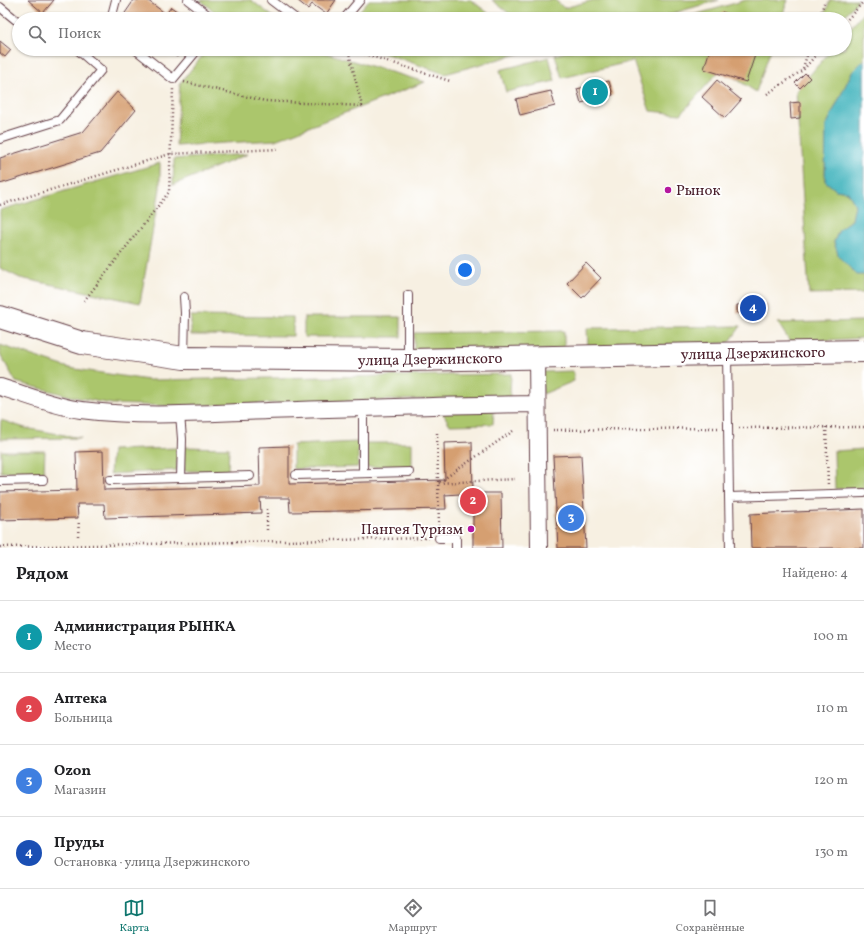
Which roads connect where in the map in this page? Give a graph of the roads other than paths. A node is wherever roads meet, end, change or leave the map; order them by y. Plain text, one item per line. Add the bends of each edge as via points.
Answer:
1 (116, 0) edge
2 (188, 0) edge
3 (271, 0) edge
4 (360, 0) edge
5 (0, 7) edge
6 (113, 12) edge
7 (204, 12) edge
8 (287, 12) edge
9 (350, 12) edge
10 (12, 17) edge
11 (85, 56) edge
12 (144, 56) edge
13 (192, 56) edge
14 (0, 139) edge
15 (408, 295) dead end
16 (184, 297) dead end
17 (0, 317) edge
18 (864, 350) edge
19 (727, 353) junction
20 (184, 358) junction
21 (537, 358) junction
22 (408, 360) junction
23 (0, 387) edge
24 (537, 404) junction
25 (363, 408) junction
26 (180, 414) junction
27 (409, 472) dead end
28 (362, 473) junction
29 (250, 476) dead end
30 (296, 476) dead end
31 (181, 478) junction
32 (43, 480) dead end
33 (110, 480) dead end
34 (0, 481) edge
35 (864, 493) edge
36 (729, 497) junction
37 (439, 538) road end
38 (456, 548) edge
39 (539, 548) edge
40 (730, 548) edge

1 - 6 lane
2 - 7 lane
3 - 8 lane
4 - 9 lane
5 - 10 lane
11 - 14 lane via 101,70 60,120
12 - 13 lane via 173,80
15 - 22 lane
16 - 20 lane
17 - 20 street, улица Дзержинского via 82,343
18 - 19 street, улица Дзержинского
19 - 21 street, улица Дзержинского
19 - 36 lane
20 - 22 street, улица Дзержинского
21 - 22 street, улица Дзержинского
21 - 24 street
23 - 26 street via 80,410 117,414
24 - 25 street
24 - 39 street
25 - 26 street
25 - 28 lane
26 - 31 lane
27 - 28 lane
28 - 30 lane
29 - 31 lane
31 - 33 lane
32 - 34 lane
35 - 36 lane
36 - 40 lane
37 - 38 lane via 456,538

